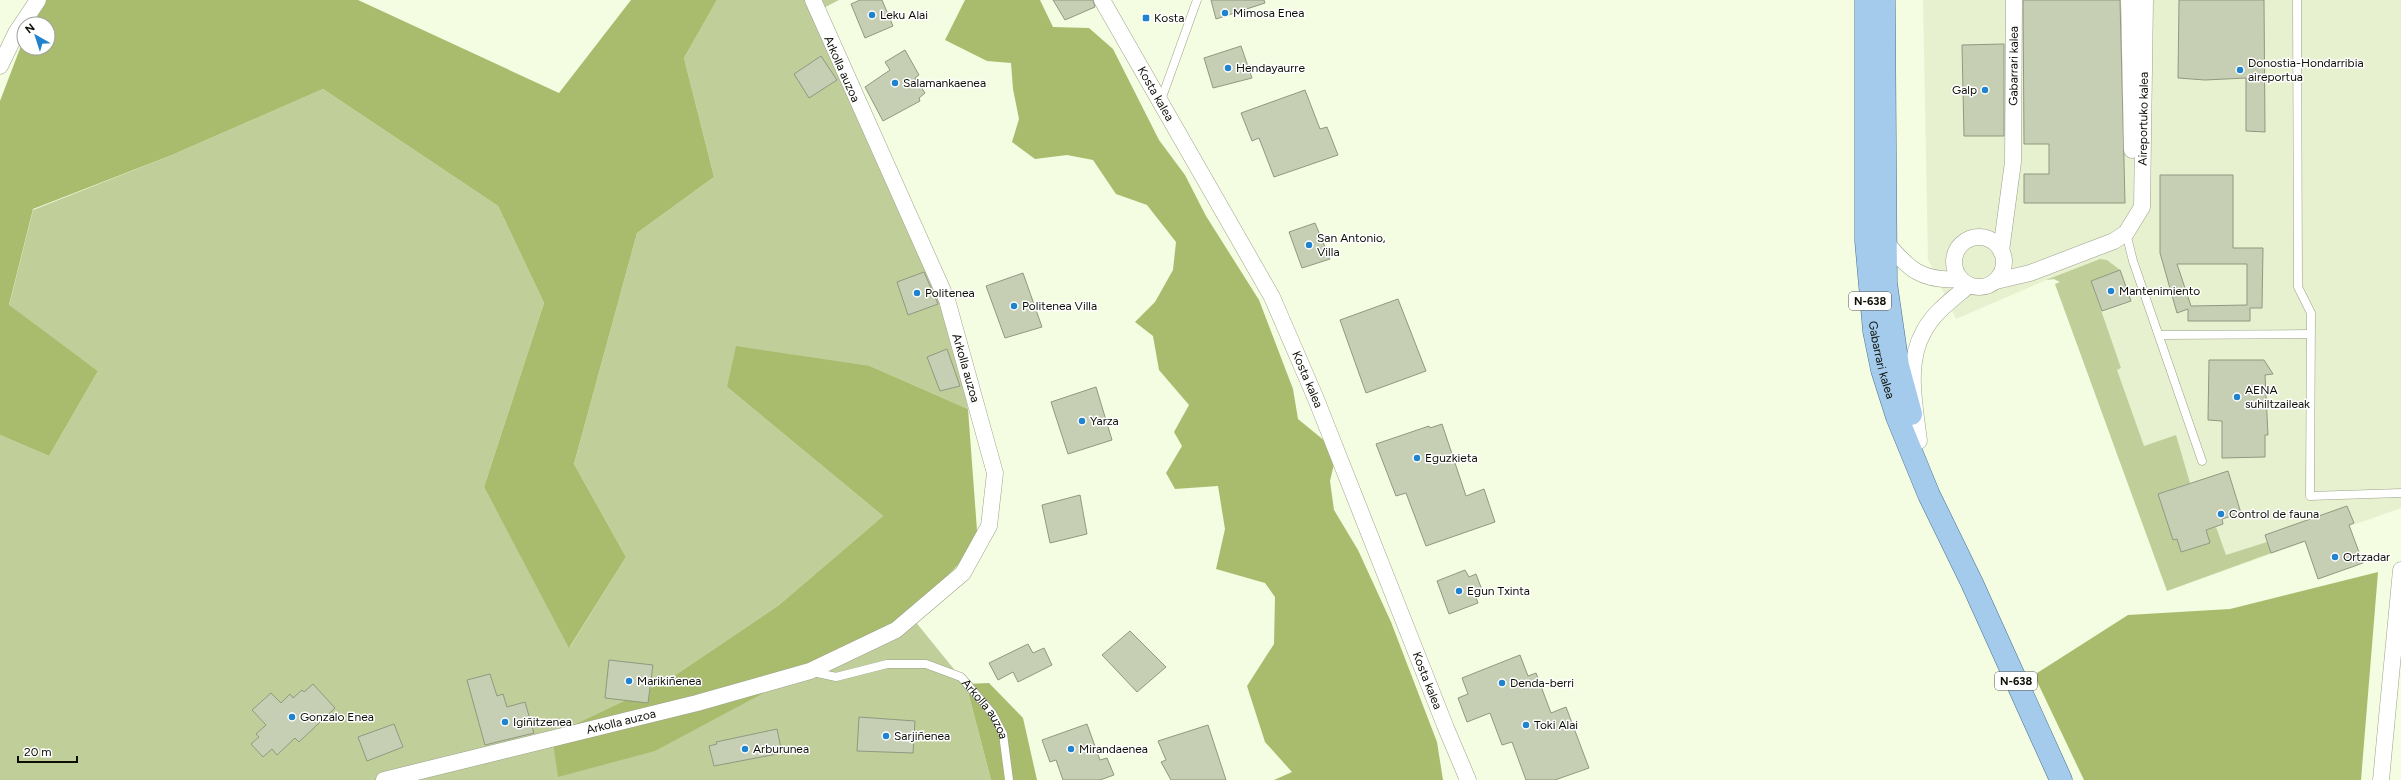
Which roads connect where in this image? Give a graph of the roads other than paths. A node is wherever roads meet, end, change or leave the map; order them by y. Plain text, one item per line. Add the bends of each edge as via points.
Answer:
1 (38, 0) edge
2 (813, 0) edge
3 (1102, 0) edge
4 (1197, 0) edge
5 (1866, 0) edge
6 (1884, 0) edge
7 (2014, 0) edge
8 (2129, 0) edge
9 (2145, 0) edge
10 (2297, 0) edge
11 (0, 66) edge
12 (1160, 103) junction
13 (1866, 132) junction
14 (2126, 233) junction
15 (1885, 241) junction
16 (2001, 251) junction
17 (1996, 281) junction
18 (1964, 282) junction
19 (2310, 334) junction
20 (2160, 335) junction
21 (1919, 441) junction
22 (2202, 460) dead end
23 (2401, 494) edge
24 (2401, 570) edge
25 (1972, 583) junction
26 (810, 671) junction
27 (384, 780) edge
28 (1009, 780) edge
29 (1468, 780) edge
30 (2061, 780) edge
31 (2381, 780) edge

1 - 11 street via 16,33
2 - 26 street, Arkolla auzoa via 947,300 995,473 989,526 963,573 896,630
3 - 12 street, Kosta kalea
4 - 12 lane
5 - 13 main road, Gabarrari kalea / N-638
6 - 15 main road, Gabarrari kalea / N-638
7 - 16 street, Gabarrari kalea via 2013,162
8 - 14 street, Aireportuko kalea via 2132,205
9 - 14 street, Aireportuko kalea via 2142,207
10 - 19 lane via 2298,287 2311,313
12 - 29 street, Kosta kalea via 1272,297 1316,399
13 - 15 main road via 1875,152 1876,221
13 - 25 main road, Gabarrari kalea / N-638 via 1868,285 1882,370 1897,417 1929,495
14 - 17 street, Aireportuko kalea via 2114,241 2030,273
14 - 20 lane via 2133,261
15 - 18 street via 1903,261 1924,276
15 - 21 main road, Gabarrari kalea / N-638 via 1891,328 1898,366
16 - 17 street, Gabarrari kalea via 2004,265
16 - 18 street via 1992,240 1978,237 1960,246 1954,259 1954,266
17 - 18 street via 1978,287
18 - 21 street, Gabarrari kalea via 1924,330 1916,348 1913,383
19 - 20 lane
19 - 23 lane via 2310,496
20 - 22 lane
21 - 25 main road, Gabarrari kalea / N-638
24 - 31 street
25 - 30 main road, Gabarrari kalea / N-638
26 - 27 street, Arkolla auzoa via 698,703
26 - 28 lane, Arkolla auzoa via 836,677 887,664 926,664 961,677 992,713 1003,734

